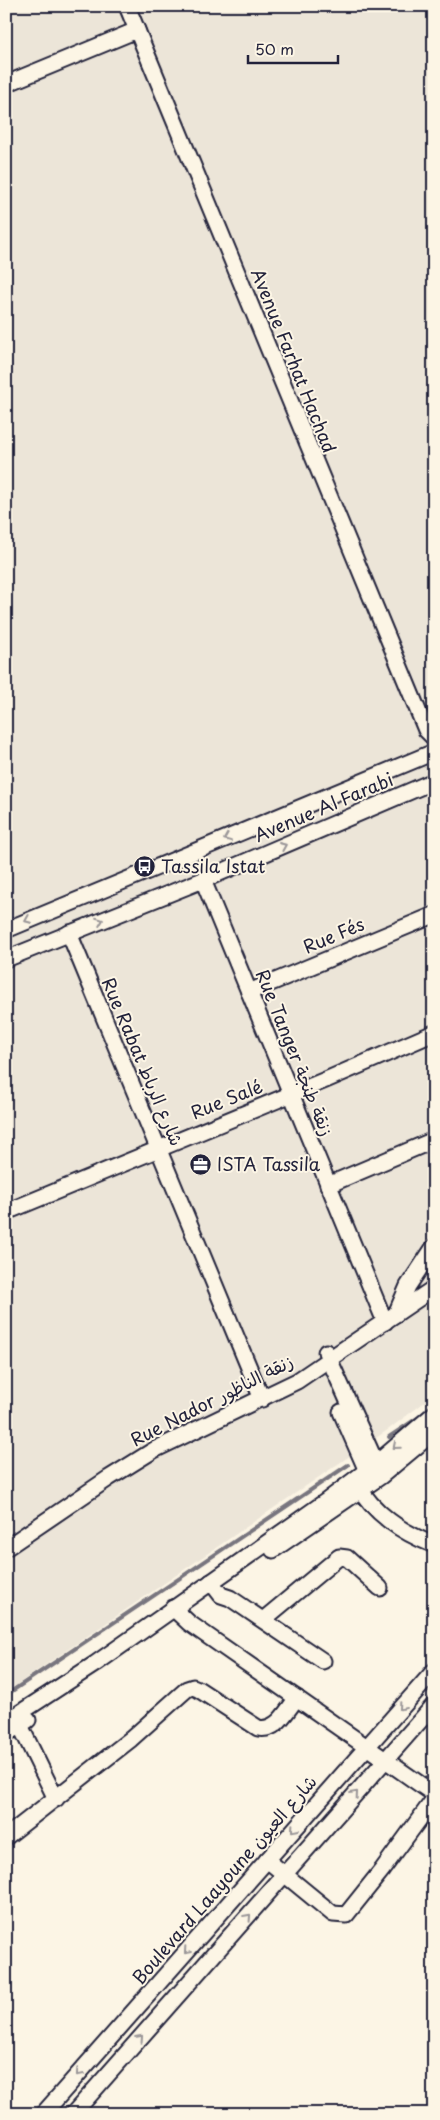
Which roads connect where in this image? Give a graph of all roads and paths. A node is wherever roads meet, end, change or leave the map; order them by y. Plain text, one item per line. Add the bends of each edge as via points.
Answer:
1 (127, 6) edge
2 (137, 30) junction
3 (6, 84) edge
4 (430, 734) edge
5 (429, 754) edge
6 (434, 776) edge
7 (434, 781) edge
8 (203, 880) junction
9 (434, 914) edge
10 (6, 930) edge
11 (69, 933) junction
12 (6, 959) edge
13 (249, 992) junction
14 (434, 1025) edge
15 (434, 1033) edge
16 (289, 1090) junction
17 (434, 1140) edge
18 (156, 1144) junction
19 (328, 1185) junction
20 (6, 1200) edge
21 (6, 1212) edge
22 (434, 1247) edge
23 (434, 1258) edge
24 (434, 1280) edge
25 (434, 1288) edge
26 (398, 1308) junction
27 (324, 1359) junction
28 (260, 1394) junction
29 (434, 1414) edge
30 (434, 1432) edge
31 (368, 1477) junction
32 (6, 1535) edge
33 (434, 1545) edge
34 (6, 1548) edge
35 (219, 1586) junction
36 (380, 1588) dead end
37 (176, 1612) junction
38 (263, 1620) junction
39 (323, 1661) dead end
40 (434, 1671) edge
41 (297, 1698) junction
42 (434, 1705) edge
43 (14, 1721) edge
44 (6, 1734) edge
45 (367, 1747) junction
46 (386, 1759) junction
47 (434, 1794) edge
48 (56, 1799) junction
49 (434, 1800) edge
50 (6, 1837) edge
51 (267, 1860) junction
52 (285, 1875) junction
53 (43, 2114) edge
54 (73, 2114) edge

1 - 2 street, Avenue Farhat Hachad
2 - 3 street
2 - 4 street, Avenue Farhat Hachad
4 - 5 street, Avenue Farhat Hachad
5 - 6 street, Avenue Farhat Hachad
5 -> 10 street, Avenue Al Farabi
8 -> 7 street, Avenue Al Farabi
11 -> 8 street, Avenue Al Farabi
8 - 13 street, Rue Tanger زنقة طنجة
9 - 13 street, Rue Fés
11 - 12 street, Avenue Al Farabi
11 - 18 street, Rue Rabat شارع الرباط
13 - 16 street, Rue Tanger زنقة طنجة
14 - 16 street, Rue Salé
15 - 16 street, Rue Salé
16 - 18 street, Rue Salé
16 - 19 street, Rue Tanger زنقة طنجة
17 - 19 street
18 - 20 street, Rue Salé
18 - 21 street, Rue Salé
18 - 28 street, Rue Rabat شارع الرباط
19 - 26 street, Rue Tanger زنقة طنجة
22 - 26 street
23 - 26 street
24 - 26 street, Rue Nador زنقة الناظور
25 - 26 street, Rue Nador زنقة الناظور
26 - 27 street, Rue Nador زنقة الناظور
27 - 28 street, Rue Nador زنقة الناظور
27 - 31 street
28 - 32 street, Rue Nador زنقة الناظور via 192,1419 137,1448
28 - 34 street, Rue Nador زنقة الناظور via 131,1463
29 -> 31 street
30 - 31 street
31 - 33 street via 374,1508 408,1534
31 - 35 street
35 - 37 street
35 - 38 street
36 - 38 street via 347,1558 339,1556
37 - 41 street
37 - 43 street
38 - 39 street
40 -> 45 street, Boulevard Laayoune شارع العيون
41 - 45 street
41 - 48 street via 278,1722 264,1729 198,1689 187,1689
42 - 46 street
43 - 44 street
43 - 48 street
45 - 46 street
45 -> 51 street, Boulevard Laayoune شارع العيون
46 - 47 street
52 -> 46 street
48 - 50 street
49 - 52 street via 346,1915 333,1914
51 - 52 street
51 -> 53 street, Boulevard Laayoune شارع العيون
54 -> 52 street

